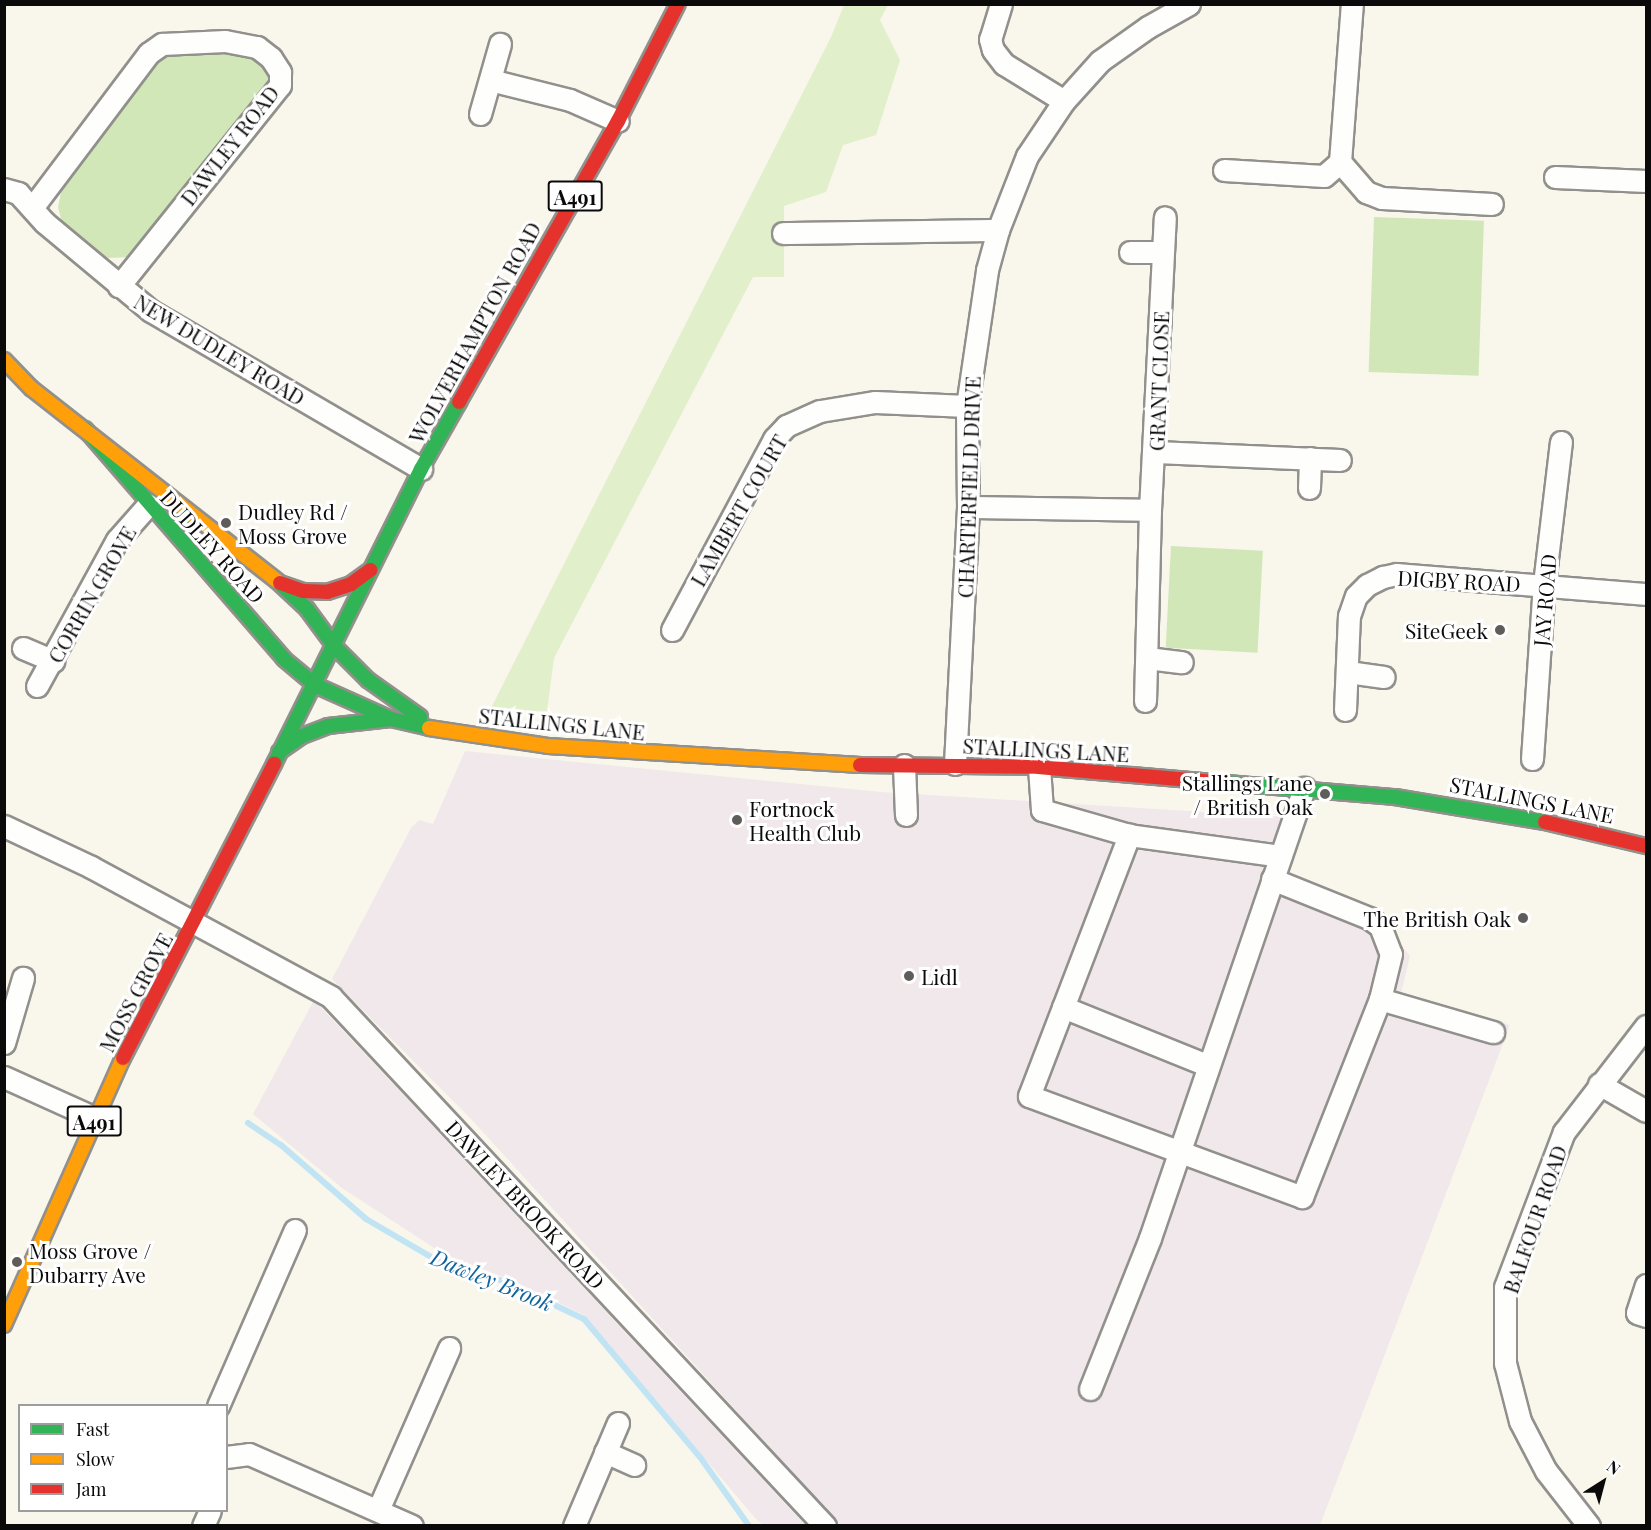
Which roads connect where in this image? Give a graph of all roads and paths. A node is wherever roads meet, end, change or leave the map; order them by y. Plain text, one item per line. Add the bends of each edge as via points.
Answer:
1 (678, 4) edge
2 (1001, 4) edge
3 (1189, 4) edge
4 (1352, 4) edge
5 (500, 44) dead end
6 (490, 80) junction
7 (1064, 101) junction
8 (480, 114) dead end
9 (618, 121) junction
10 (1340, 162) junction
11 (1224, 170) dead end
12 (1555, 177) dead end
13 (1647, 181) edge
14 (4, 189) edge
15 (1492, 204) dead end
16 (32, 208) junction
17 (1165, 217) dead end
18 (998, 230) junction
19 (783, 233) dead end
20 (1130, 252) dead end
21 (1162, 252) junction
22 (119, 286) junction
23 (4, 360) edge
24 (967, 406) junction
25 (85, 429) junction
26 (1561, 442) dead end
27 (1156, 452) junction
28 (1310, 458) junction
29 (1340, 460) dead end
30 (421, 469) junction
31 (1309, 488) dead end
32 (148, 505) junction
33 (968, 507) junction
34 (1150, 510) junction
35 (370, 570) junction
36 (280, 583) junction
37 (1544, 584) junction
38 (1647, 594) edge
39 (672, 630) dead end
40 (335, 647) junction
41 (23, 648) dead end
42 (1147, 658) junction
43 (53, 661) junction
44 (1182, 662) dead end
45 (1348, 672) junction
46 (1384, 676) dead end
47 (315, 685) junction
48 (37, 686) dead end
49 (1145, 701) dead end
50 (1344, 710) dead end
51 (390, 718) junction
52 (439, 730) junction
53 (279, 752) junction
54 (1532, 759) dead end
55 (955, 764) junction
56 (904, 765) junction
57 (1039, 768) junction
58 (1304, 788) junction
59 (906, 815) dead end
60 (4, 825) edge
61 (1129, 835) junction
62 (1647, 846) edge
63 (1281, 856) junction
64 (1272, 879) junction
65 (195, 923) junction
66 (23, 978) dead end
67 (1380, 999) junction
68 (1063, 1007) junction
69 (1647, 1026) edge
70 (1493, 1032) dead end
71 (4, 1043) edge
72 (1209, 1066) junction
73 (4, 1077) edge
74 (1599, 1084) junction
75 (1647, 1111) edge
76 (95, 1118) junction
77 (1180, 1151) junction
78 (297, 1231) dead end
79 (1647, 1285) edge
80 (1647, 1316) edge
81 (4, 1325) edge
82 (449, 1348) dead end
83 (1090, 1389) dead end
84 (219, 1404) edge
85 (618, 1423) dead end
86 (606, 1452) junction
87 (228, 1457) edge
88 (634, 1465) dead end
89 (378, 1510) junction
90 (209, 1512) edge
91 (203, 1526) edge
92 (412, 1526) edge
93 (574, 1526) edge
94 (825, 1526) edge
95 (1589, 1526) edge

1 - 9 main road, WOLVERHAMPTON ROAD / A491
2 - 7 street via 990,39 993,50 1004,64
3 - 7 street, CHARTERFIELD DRIVE via 1100,61
4 - 10 street
5 - 6 street
6 - 8 street
6 - 9 street via 570,100
7 - 18 street, CHARTERFIELD DRIVE via 1027,156
9 - 30 main road, WOLVERHAMPTON ROAD / A491
10 - 11 street via 1324,176
10 - 15 street via 1366,192 1382,198
12 - 13 street
14 - 16 street, NEW DUDLEY ROAD via 18,193
16 - 22 street, NEW DUDLEY ROAD
16 - 22 street, DAWLEY ROAD via 149,53 162,44 225,41 257,47 271,58 280,72 280,85
17 - 21 street, GRANT CLOSE
18 - 19 street
18 - 24 street, CHARTERFIELD DRIVE via 987,270
20 - 21 street
21 - 27 street, GRANT CLOSE
22 - 30 street, NEW DUDLEY ROAD via 151,311
23 - 25 main road, DUDLEY ROAD via 30,388
24 - 33 street, CHARTERFIELD DRIVE
24 - 39 street, LAMBERT COURT via 866,403 820,411 786,426 774,439
25 - 32 main road, DUDLEY ROAD
25 - 36 main road, DUDLEY ROAD
26 - 37 street, JAY ROAD
27 - 28 street
27 - 34 street, GRANT CLOSE
28 - 29 street
28 - 31 street
30 - 35 main road, WOLVERHAMPTON ROAD / A491
32 - 43 street, CORRIN GROVE via 117,540
32 - 47 main road, DUDLEY ROAD via 284,659
33 - 34 street
33 - 55 street, CHARTERFIELD DRIVE
34 - 42 street, GRANT CLOSE
35 - 36 main road via 351,584 327,592 303,591
35 - 40 main road, WOLVERHAMPTON ROAD / A491
36 - 40 main road, DUDLEY ROAD via 307,609
37 - 38 street, DIGBY ROAD
37 - 45 street, DIGBY ROAD via 1397,574 1383,577 1356,596 1348,616
37 - 54 street, JAY ROAD
40 - 47 main road, WOLVERHAMPTON ROAD / A491
40 - 52 main road, STALLINGS LANE via 368,680
41 - 43 street
42 - 44 street
42 - 49 street, GRANT CLOSE
43 - 48 street, CORRIN GROVE
45 - 46 street
45 - 50 street, DIGBY ROAD
47 - 51 main road, STALLINGS LANE
47 - 53 main road, MOSS GROVE / A491
51 - 52 main road, STALLINGS LANE
51 - 53 main road via 328,726 302,736
52 - 56 main road, STALLINGS LANE via 548,746 639,753 812,765
53 - 65 main road, MOSS GROVE / A491
55 - 56 main road, STALLINGS LANE
55 - 57 main road, STALLINGS LANE
56 - 59 street
57 - 58 main road, STALLINGS LANE
57 - 61 street via 1042,810
58 - 62 main road, STALLINGS LANE via 1500,812
58 - 63 street
60 - 65 street, DAWLEY BROOK ROAD
61 - 63 street
61 - 68 street
63 - 64 street
64 - 67 street via 1380,926 1391,954
64 - 72 street
65 - 76 main road, MOSS GROVE / A491
65 - 94 street, DAWLEY BROOK ROAD via 331,997
66 - 71 street
67 - 70 street
67 - 77 street via 1302,1197
68 - 72 street
68 - 77 street via 1029,1096
69 - 74 street, BALFOUR ROAD
72 - 77 street
73 - 76 street
74 - 75 street
74 - 95 street, BALFOUR ROAD via 1564,1132 1505,1287 1504,1328 1505,1363 1520,1420 1545,1472
76 - 81 main road, MOSS GROVE / A491
77 - 83 street
78 - 84 street
79 - 80 street via 1637,1313
82 - 89 street
85 - 86 street
86 - 88 street
86 - 93 street
87 - 89 street via 249,1454
89 - 92 street
90 - 91 street

